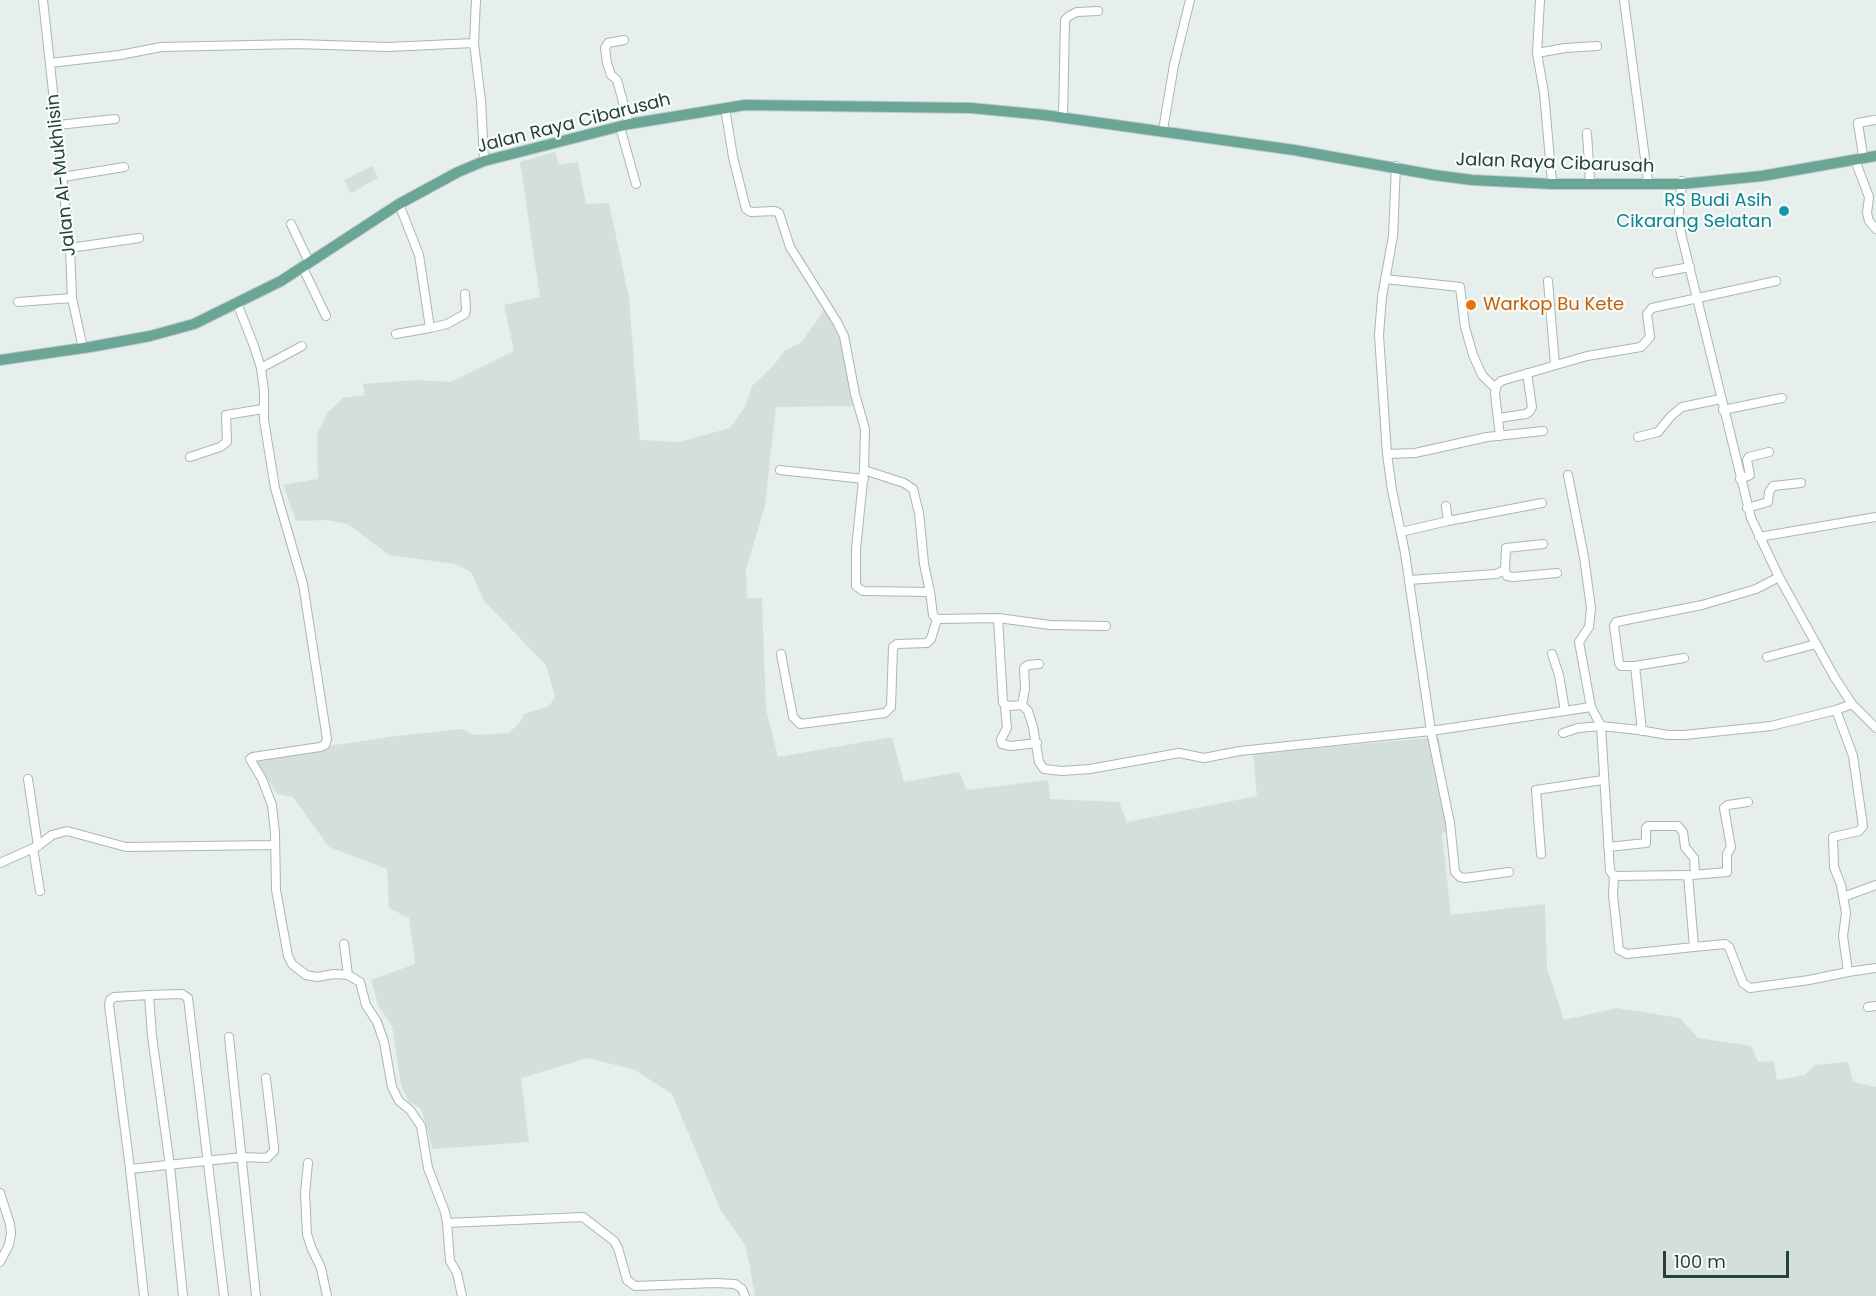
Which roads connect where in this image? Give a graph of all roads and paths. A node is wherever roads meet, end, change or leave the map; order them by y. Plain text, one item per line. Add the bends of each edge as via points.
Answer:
1 (43, 0) edge
2 (476, 0) edge
3 (1190, 0) edge
4 (1540, 0) edge
5 (1624, 0) edge
6 (1098, 11) dead end
7 (624, 40) dead end
8 (474, 43) junction
9 (1597, 46) dead end
10 (1537, 53) junction
11 (50, 63) junction
12 (725, 108) junction
13 (1063, 118) junction
14 (115, 119) dead end
15 (1874, 120) dead end
16 (58, 125) junction
17 (625, 126) junction
18 (1163, 130) junction
19 (1587, 133) dead end
20 (1876, 154) edge
21 (1859, 158) junction
22 (483, 161) junction
23 (124, 167) dead end
24 (1396, 167) junction
25 (63, 177) junction
26 (1590, 181) junction
27 (1648, 181) junction
28 (1552, 182) junction
29 (1682, 183) junction
30 (636, 184) dead end
31 (399, 204) junction
32 (291, 224) dead end
33 (1876, 229) edge
34 (139, 238) dead end
35 (70, 248) junction
36 (306, 264) junction
37 (1690, 267) junction
38 (1657, 273) dead end
39 (1385, 279) junction
40 (1548, 281) dead end
41 (1776, 281) dead end
42 (465, 294) dead end
43 (72, 298) junction
44 (1696, 299) junction
45 (18, 302) dead end
46 (237, 303) junction
47 (326, 316) dead end
48 (430, 328) junction
49 (396, 334) dead end
50 (302, 346) dead end
51 (83, 348) junction
52 (0, 360) edge
53 (1555, 365) junction
54 (261, 368) junction
55 (1527, 374) junction
56 (1496, 389) junction
57 (1782, 398) dead end
58 (1720, 399) junction
59 (263, 409) junction
60 (1723, 410) junction
61 (1498, 418) junction
62 (1543, 431) dead end
63 (1500, 436) junction
64 (1638, 437) dead end
65 (1769, 452) dead end
66 (1387, 454) junction
67 (190, 457) dead end
68 (780, 470) dead end
69 (864, 474) junction
70 (1568, 475) dead end
71 (1740, 479) junction
72 (1801, 483) dead end
73 (1542, 503) dead end
74 (1446, 506) dead end
75 (1747, 508) junction
76 (1876, 517) edge
77 (1448, 521) junction
78 (1401, 532) junction
79 (1759, 537) junction
80 (1543, 544) dead end
81 (1505, 570) junction
82 (1557, 573) dead end
83 (1779, 577) junction
84 (1409, 580) junction
85 (930, 592) junction
86 (998, 618) junction
87 (937, 619) junction
88 (1106, 626) dead end
89 (1816, 644) junction
90 (781, 654) dead end
91 (1552, 654) dead end
92 (1767, 657) dead end
93 (1684, 658) dead end
94 (1039, 664) dead end
95 (1635, 666) junction
96 (1852, 704) junction
97 (1022, 705) junction
98 (1005, 706) junction
99 (1591, 707) junction
100 (1836, 710) junction
101 (1565, 711) junction
102 (1600, 726) junction
103 (1876, 728) edge
104 (1642, 730) junction
105 (1431, 731) junction
106 (1563, 733) dead end
107 (1037, 743) junction
108 (28, 779) dead end
109 (1603, 780) junction
110 (1748, 802) dead end
111 (274, 845) junction
112 (35, 847) junction
113 (1608, 847) junction
114 (1541, 854) dead end
115 (0, 863) edge
116 (1509, 872) dead end
117 (1692, 875) junction
118 (1614, 876) junction
119 (1876, 885) edge
120 (40, 891) dead end
121 (1843, 897) junction
122 (344, 944) dead end
123 (1694, 947) junction
124 (1876, 968) edge
125 (1848, 972) junction
126 (348, 975) junction
127 (149, 995) junction
128 (229, 1037) dead end
129 (266, 1078) dead end
130 (243, 1157) junction
131 (207, 1161) junction
132 (308, 1163) dead end
133 (170, 1166) junction
134 (130, 1169) junction
135 (0, 1193) edge
136 (447, 1223) junction
137 (0, 1262) edge
138 (144, 1296) edge
139 (183, 1296) edge
140 (224, 1296) edge
141 (256, 1296) edge
142 (327, 1296) edge
143 (462, 1296) edge
144 (745, 1296) edge

1 - 11 street, Jalan Al-Mukhlisin
2 - 8 street
3 - 18 street
4 - 10 street
5 - 27 street
6 - 13 street via 1077,12 1065,20
7 - 17 street via 605,48 611,75 617,80
8 - 11 street via 161,47
8 - 22 street
9 - 10 street
10 - 28 street
11 - 16 street, Jalan Al-Mukhlisin
12 - 13 main road, Jalan Raya Cibarusah via 757,104 971,108
12 - 17 main road, Jalan Raya Cibarusah
12 - 69 street via 746,209 778,213 790,247 844,336 865,429
13 - 18 main road, Jalan Raya Cibarusah
14 - 16 street
15 - 21 street via 1858,123
16 - 25 street, Jalan Al-Mukhlisin
17 - 22 main road, Jalan Raya Cibarusah
17 - 30 street
18 - 24 main road, Jalan Raya Cibarusah
19 - 26 street
20 - 21 main road, Jalan Raya Cibarusah
21 - 29 main road, Jalan Raya Cibarusah via 1762,176
21 - 33 street via 1869,197 1867,213
22 - 31 main road, Jalan Raya Cibarusah
23 - 25 street
24 - 28 main road, Jalan Raya Cibarusah
24 - 29 main road, Jalan Raya Cibarusah via 1482,180 1552,184
24 - 39 street via 1393,236
25 - 35 street, Jalan Al-Mukhlisin
26 - 27 main road, Jalan Raya Cibarusah
26 - 28 main road, Jalan Raya Cibarusah
27 - 29 main road, Jalan Raya Cibarusah
29 - 37 street via 1678,217
31 - 36 main road, Jalan Raya Cibarusah
31 - 48 street via 419,255
32 - 36 street
34 - 35 street
35 - 43 street, Jalan Al-Mukhlisin
36 - 46 main road, Jalan Raya Cibarusah
36 - 47 street
37 - 38 street
37 - 44 street
39 - 56 street via 1460,287 1473,355 1482,375
39 - 66 street via 1379,335
40 - 53 street
41 - 44 street
42 - 48 street via 463,316
43 - 45 street
43 - 51 street, Jalan Al-Mukhlisin
44 - 53 street via 1648,310 1650,337 1641,347
44 - 58 street
46 - 51 main road, Jalan Raya Cibarusah via 180,329
46 - 54 street
48 - 49 street
50 - 54 street
51 - 52 main road, Jalan Raya Cibarusah
53 - 55 street
54 - 59 street
55 - 56 street via 1506,378
55 - 61 street via 1530,411
56 - 61 street
57 - 60 street
58 - 60 street
58 - 64 street via 1682,407 1658,432
59 - 67 street via 226,414 227,442
59 - 111 street via 275,488 303,584 327,739 320,747 250,758 269,793
60 - 71 street
61 - 63 street
62 - 63 street
63 - 66 street via 1415,453
65 - 71 street via 1749,457 1750,475
66 - 78 street
68 - 69 street
69 - 85 street via 904,483 913,489
69 - 85 street via 856,549 858,588
70 - 99 street via 1591,608 1589,627 1579,642
71 - 75 street
72 - 75 street via 1773,486 1767,502
73 - 77 street
74 - 77 street
75 - 79 street
76 - 79 street
77 - 78 street
78 - 84 street
79 - 83 street
80 - 81 street via 1506,548
81 - 82 street via 1507,576 1514,577
81 - 84 street via 1496,574
83 - 89 street
83 - 95 street via 1756,589 1702,605 1616,622 1619,664
84 - 105 street
85 - 87 street
86 - 87 street
86 - 88 street via 1050,626
86 - 98 street
87 - 90 street via 932,639 927,643 897,644 892,648 891,707 885,713 800,724 793,717
89 - 92 street
89 - 96 street
91 - 101 street
93 - 95 street
94 - 97 street via 1024,668
95 - 104 street
96 - 100 street
96 - 103 street
97 - 98 street
97 - 107 street via 1028,711
98 - 107 street via 1007,728 1002,744
99 - 101 street
99 - 102 street
100 - 104 street via 1771,726 1684,735
100 - 121 street via 1852,756 1863,826 1859,831 1833,837 1834,867
101 - 105 street
102 - 104 street
102 - 106 street
102 - 109 street
105 - 107 street via 1204,758 1179,753 1062,771 1042,767
105 - 116 street via 1450,823 1455,873 1465,878
108 - 112 street
109 - 113 street
109 - 114 street via 1536,790
110 - 117 street via 1724,808 1731,847 1726,854 1727,872
111 - 112 street via 126,847 67,831 52,835
111 - 126 street via 276,890 292,964 306,975
112 - 115 street
112 - 120 street
113 - 117 street via 1646,843 1648,826 1678,826 1685,847 1694,858
113 - 118 street
117 - 118 street
117 - 123 street
118 - 123 street via 1619,950 1627,954
119 - 121 street
121 - 125 street
122 - 126 street
123 - 125 street via 1730,946 1743,983 1750,987
124 - 125 street
126 - 136 street via 360,982 366,1005 381,1031 395,1095 421,1126 428,1168
127 - 131 street via 182,994 188,998
127 - 133 street
127 - 134 street via 114,998 109,1005
128 - 130 street
129 - 130 street via 274,1151 264,1159
130 - 131 street
130 - 141 street
131 - 133 street
131 - 140 street
132 - 142 street via 307,1234
133 - 134 street
133 - 139 street
134 - 138 street
135 - 137 street via 11,1233
136 - 143 street via 450,1261
136 - 144 street via 583,1217 614,1241 627,1280 635,1286 725,1284 738,1286

